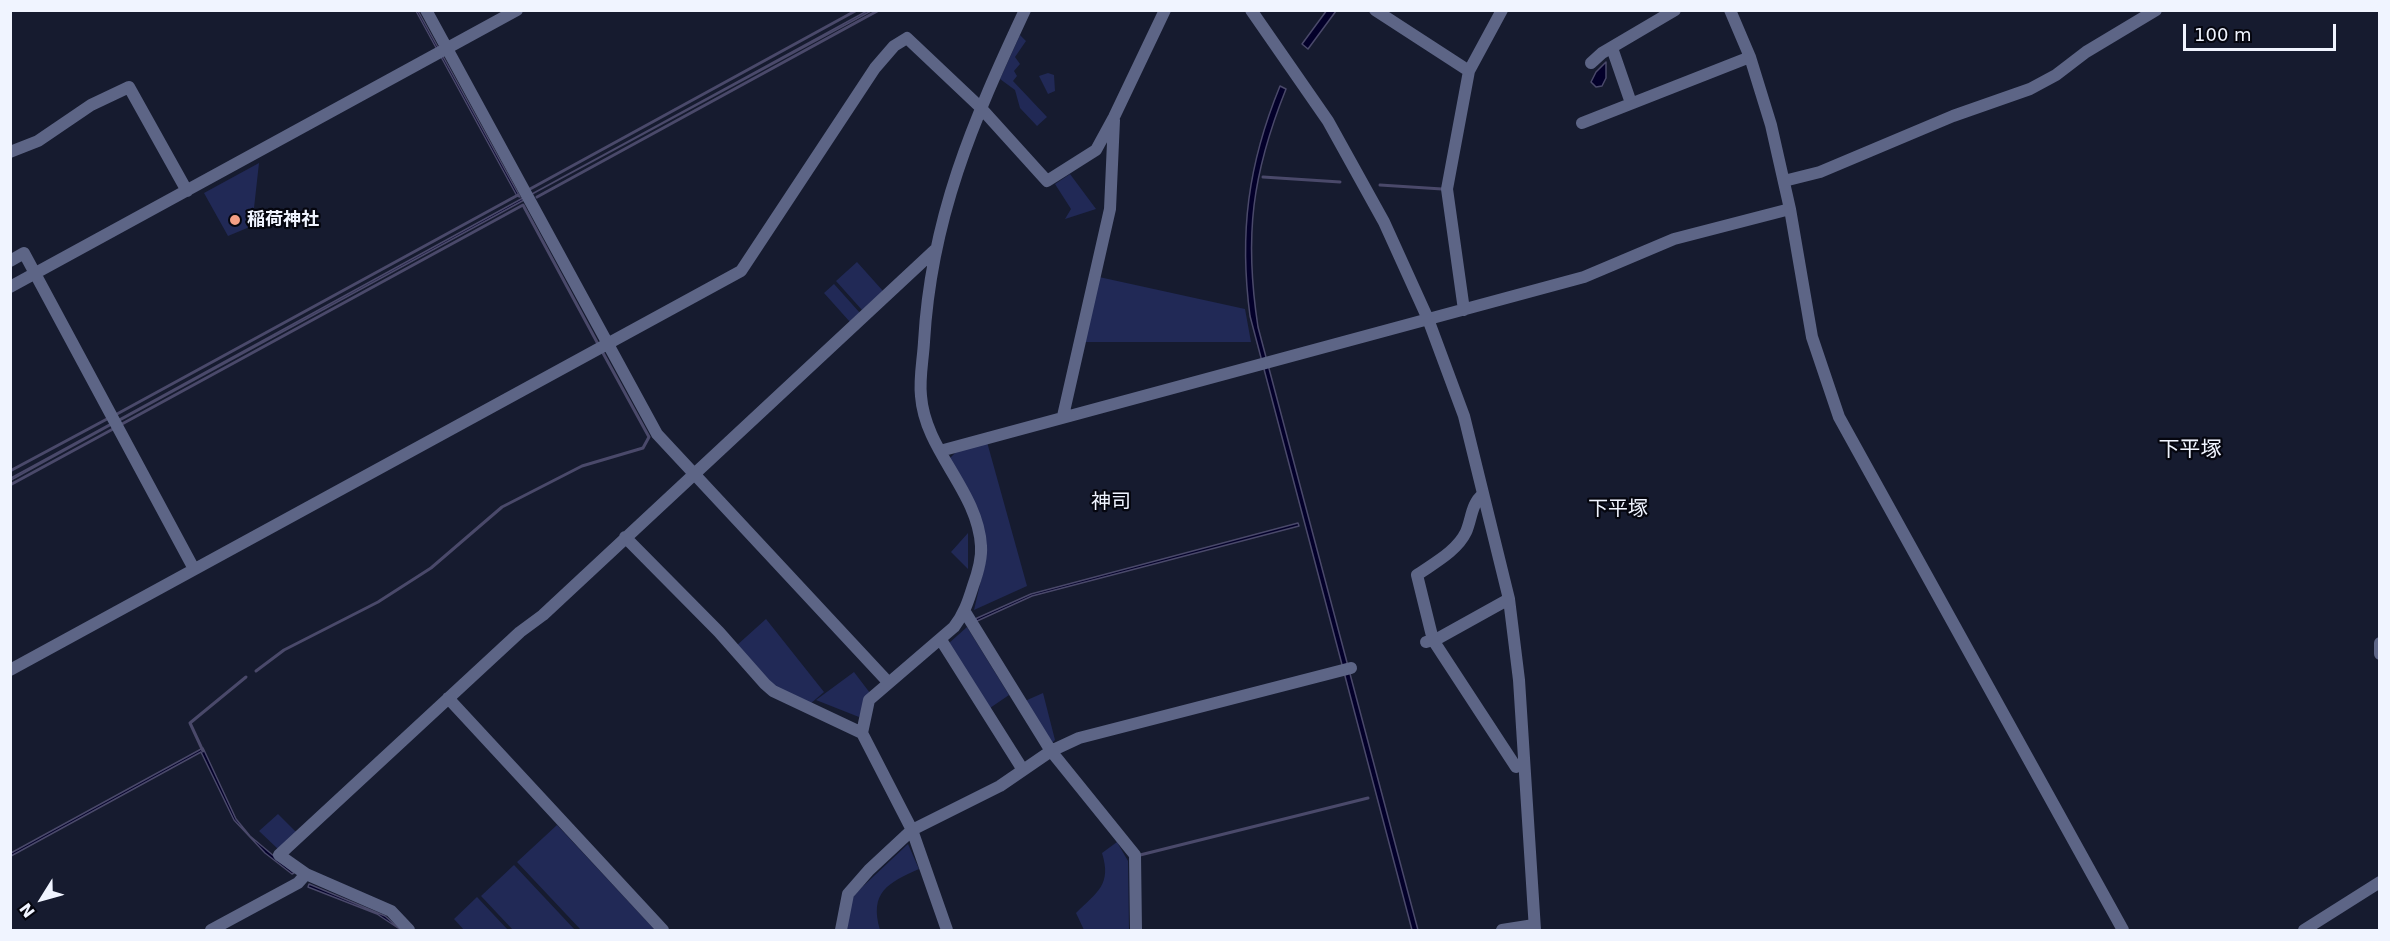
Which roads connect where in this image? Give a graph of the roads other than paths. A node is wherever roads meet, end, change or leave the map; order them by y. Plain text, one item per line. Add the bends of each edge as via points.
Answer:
1 (426, 10) edge
2 (517, 10) edge
3 (1024, 10) edge
4 (1165, 10) edge
5 (1251, 10) edge
6 (1375, 10) edge
7 (1502, 10) edge
8 (1675, 10) edge
9 (1730, 10) edge
10 (2156, 10) edge
11 (1612, 48) junction
12 (442, 51) junction
13 (1750, 57) junction
14 (1590, 63) dead end
15 (1469, 71) junction
16 (1631, 103) junction
17 (980, 107) junction
18 (1114, 117) junction
19 (1582, 123) dead end
20 (10, 152) edge
21 (1784, 181) junction
22 (187, 191) junction
23 (1790, 209) junction
24 (935, 249) junction
25 (10, 261) edge
26 (34, 274) junction
27 (10, 287) edge
28 (1464, 310) junction
29 (1428, 320) junction
30 (609, 346) junction
31 (1063, 416) junction
32 (940, 451) junction
33 (693, 472) junction
34 (1483, 494) junction
35 (625, 537) junction
36 (194, 569) junction
37 (1509, 599) junction
38 (965, 612) junction
39 (941, 640) junction
40 (1429, 641) junction
41 (2379, 643) edge
42 (2379, 654) edge
43 (10, 670) edge
44 (1345, 670) dead end
45 (888, 682) junction
46 (448, 698) junction
47 (862, 733) junction
48 (1051, 752) junction
49 (1516, 767) dead end
50 (1023, 770) junction
51 (912, 830) junction
52 (306, 874) junction
53 (2379, 882) edge
54 (1534, 928) edge
55 (211, 930) edge
56 (409, 930) edge
57 (663, 930) edge
58 (841, 930) edge
59 (947, 930) edge
60 (1136, 930) edge
61 (1502, 930) edge
62 (2123, 930) edge
63 (2304, 930) edge

1 - 12 street
2 - 12 street
3 - 17 street
4 - 18 street
5 - 29 street via 1328,121 1384,222
6 - 15 street
7 - 15 street
8 - 11 street
9 - 13 street
10 - 21 street via 2030,89 1953,116 1820,172
11 - 14 street
11 - 16 street
12 - 22 street
12 - 30 street
13 - 16 street
13 - 21 street
15 - 28 street via 1447,189
16 - 19 street
17 - 18 street via 1047,181 1096,150
17 - 24 street via 950,187
17 - 30 street via 907,38 894,46 874,68 741,272
18 - 31 street via 1110,209
20 - 22 street via 38,141 91,105 129,87
21 - 23 street
22 - 26 street
23 - 28 street via 1674,239 1584,277
23 - 62 street via 1812,337 1839,417
24 - 32 street via 926,308 921,396 926,424
24 - 33 street
25 - 26 street via 24,253
26 - 27 street
26 - 36 street
28 - 29 street
29 - 31 street
29 - 34 street via 1464,416
30 - 33 street via 657,434
30 - 36 street
31 - 32 street
32 - 38 street via 976,522 981,547 977,576
33 - 35 street
33 - 45 street
34 - 37 street
34 - 40 street via 1476,501 1466,533 1451,552 1417,574
35 - 46 street
35 - 47 street via 773,691
36 - 43 street
37 - 40 street
37 - 54 street via 1520,680
38 - 39 street
38 - 48 street
39 - 45 street
39 - 50 street
40 - 49 street
41 - 42 street
44 - 48 street via 1079,738
45 - 47 street via 869,699
46 - 52 street via 279,855
46 - 57 street
47 - 51 street
48 - 50 street
48 - 60 street via 1135,855
50 - 51 street via 1000,786
51 - 58 street via 848,894
51 - 59 street
52 - 55 street via 298,883
52 - 56 street via 392,911
53 - 63 street
54 - 61 street

